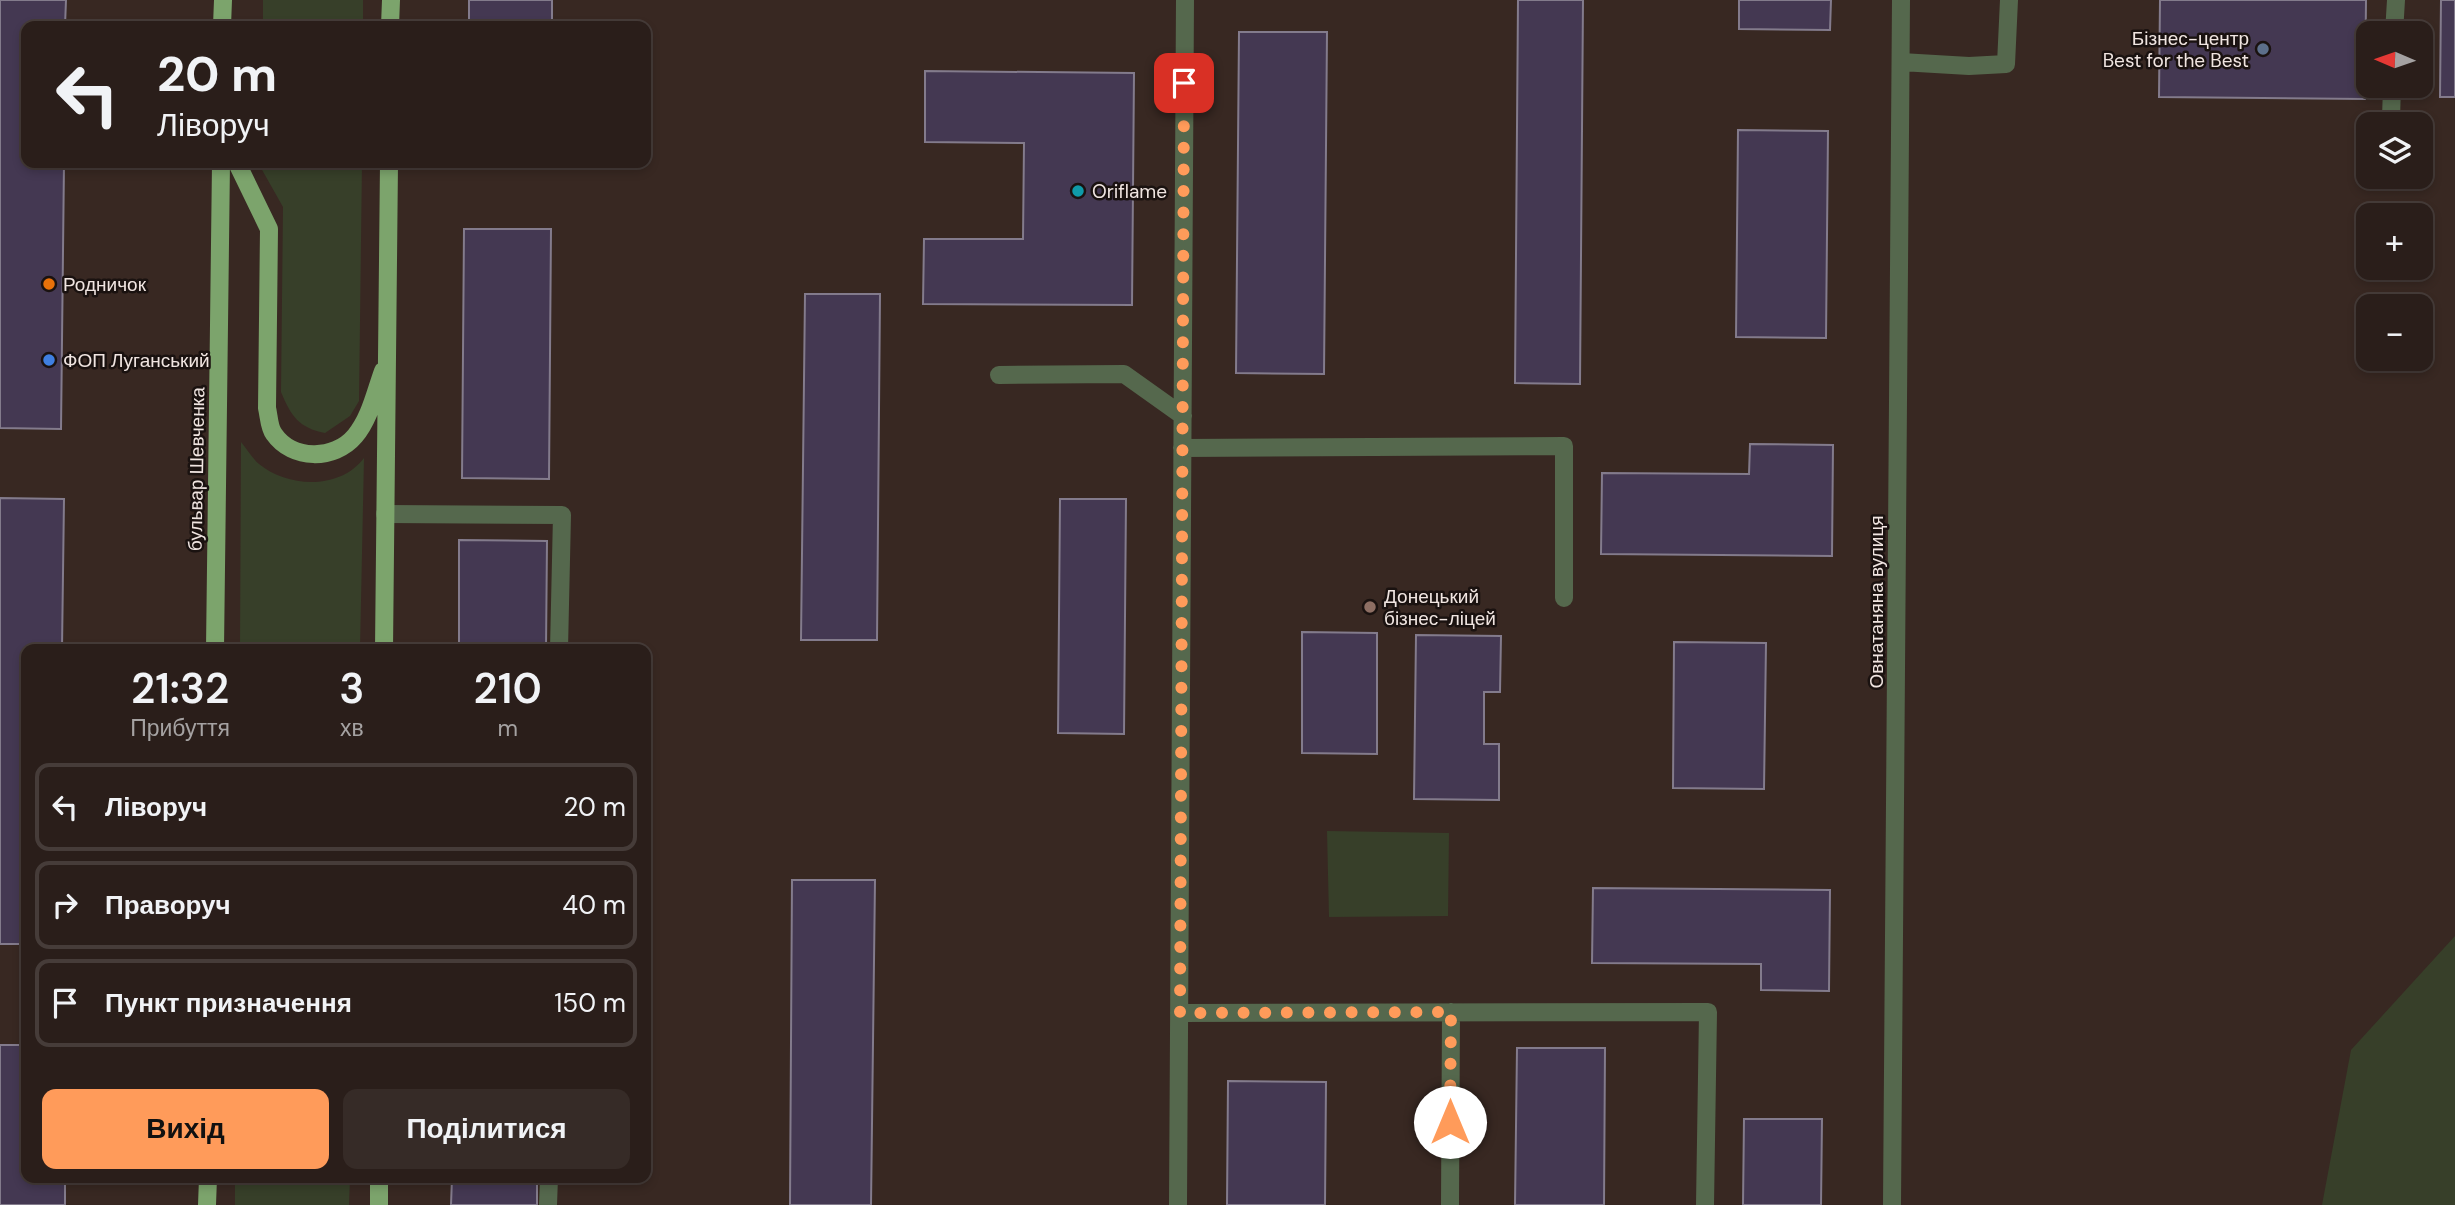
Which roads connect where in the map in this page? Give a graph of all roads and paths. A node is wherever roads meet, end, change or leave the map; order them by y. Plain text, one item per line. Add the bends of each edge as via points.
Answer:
1 (223, 0) edge
2 (391, 0) edge
3 (1185, 0) edge
4 (1901, 0) edge
5 (2009, 0) edge
6 (2396, 0) edge
7 (222, 21) edge
8 (390, 21) edge
9 (2395, 21) edge
10 (1901, 62) junction
11 (221, 168) edge
12 (239, 168) edge
13 (389, 168) edge
14 (387, 357) junction
15 (999, 375) dead end
16 (1183, 415) junction
17 (1182, 448) junction
18 (385, 514) junction
19 (1564, 598) dead end
20 (215, 644) edge
21 (384, 644) edge
22 (559, 644) edge
23 (1451, 1012) junction
24 (1180, 1013) junction
25 (208, 1183) edge
26 (379, 1183) edge
27 (549, 1183) edge
28 (207, 1205) edge
29 (379, 1205) edge
30 (548, 1205) edge
31 (1178, 1205) edge
32 (1450, 1205) edge
33 (1705, 1205) edge
34 (1892, 1205) edge

1 - 7 main road
2 - 8 main road
3 - 16 street
4 - 10 street, Овнатаняна вулиця
5 - 10 street via 2006,64
6 - 9 street
10 - 34 street, Овнатаняна вулиця
11 - 20 main road, бульвар Шевченка
12 - 14 main road via 269,229 267,408 272,433 290,450 310,456 353,440 365,422
13 - 14 main road
14 - 18 main road
15 - 16 street via 1124,374
16 - 17 street
17 - 19 street via 1564,446
17 - 24 street
18 - 21 main road
18 - 22 street via 562,515
23 - 24 street
23 - 32 street
23 - 33 street via 1708,1012
24 - 31 street
25 - 28 main road
26 - 29 main road
27 - 30 street

